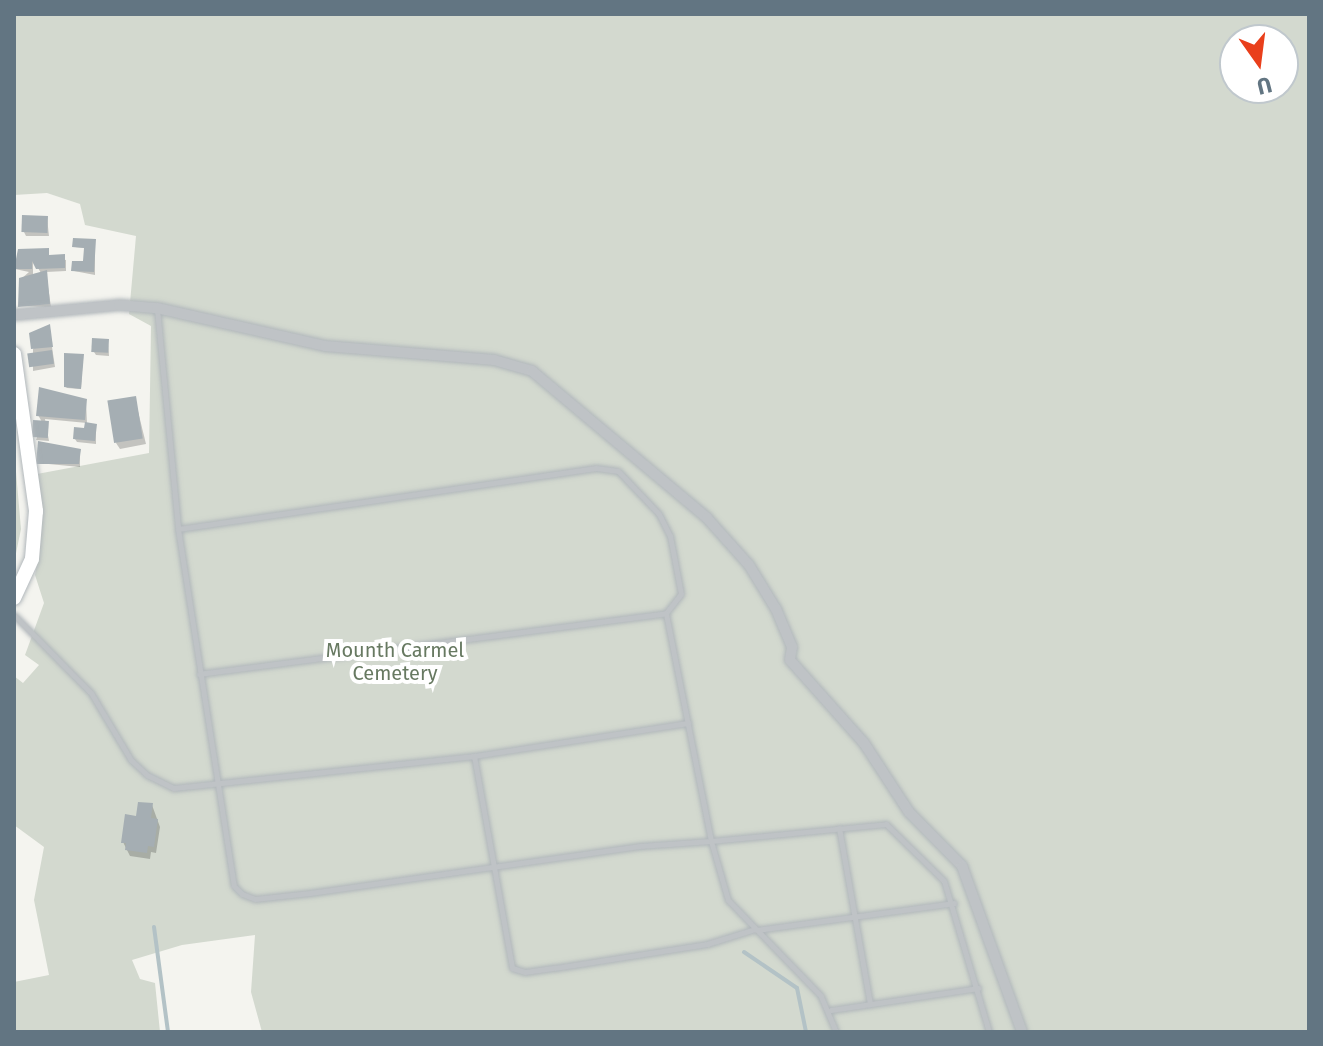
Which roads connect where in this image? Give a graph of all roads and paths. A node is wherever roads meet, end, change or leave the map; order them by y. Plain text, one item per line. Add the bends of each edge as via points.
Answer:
1 (157, 308) junction
2 (14, 315) edge
3 (14, 354) edge
4 (178, 529) junction
5 (14, 598) edge
6 (666, 613) junction
7 (14, 615) edge
8 (199, 674) junction
9 (688, 723) junction
10 (474, 756) junction
11 (218, 786) junction
12 (839, 828) junction
13 (711, 841) junction
14 (495, 867) junction
15 (954, 903) junction
16 (854, 917) junction
17 (756, 930) junction
18 (978, 988) junction
19 (870, 1004) junction
20 (831, 1010) junction
21 (836, 1032) edge
22 (989, 1032) edge
23 (1022, 1032) edge

1 - 2 street via 119,305
1 - 4 lane
1 - 23 street via 325,346 516,363 549,383 707,518 749,565 776,609 792,647 790,660 864,743 909,812 962,866
3 - 5 main road via 36,511 32,559
4 - 6 lane via 612,468 659,514 670,536 681,594
4 - 8 lane
6 - 8 lane
6 - 9 lane
7 - 11 lane via 91,693 131,760 147,775 174,788
8 - 11 lane
9 - 10 lane
9 - 13 lane
10 - 11 lane
10 - 14 lane
11 - 14 lane via 234,886 255,899
12 - 13 lane
12 - 15 lane via 886,824 937,871
12 - 16 lane
13 - 14 lane
13 - 17 lane via 728,900
14 - 17 lane via 512,968 520,971 707,944
15 - 16 lane
15 - 18 lane
16 - 17 lane
16 - 19 lane
17 - 20 lane
18 - 19 lane
18 - 22 lane
19 - 20 lane
20 - 21 lane

